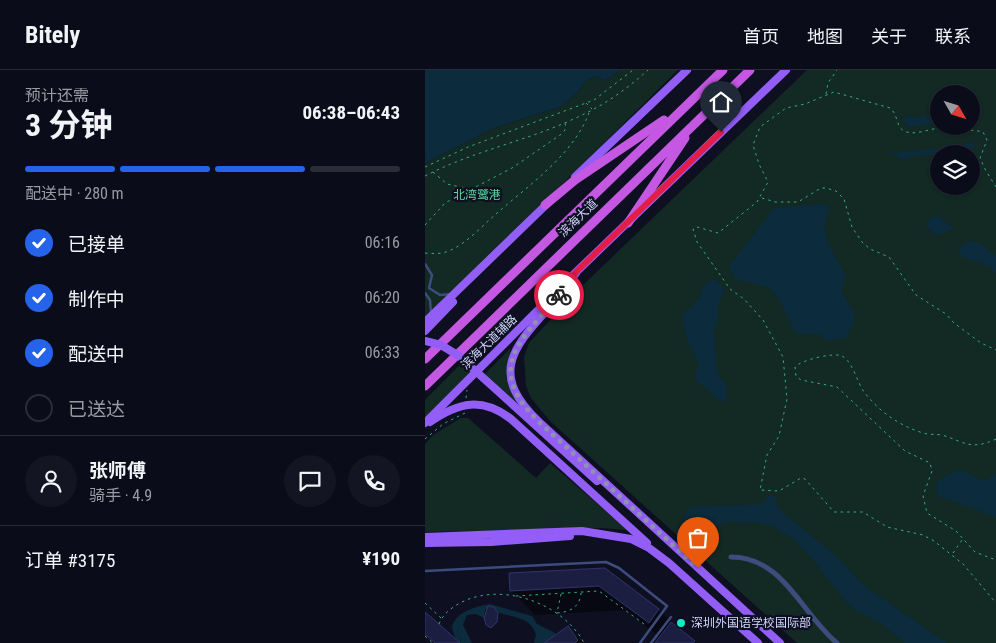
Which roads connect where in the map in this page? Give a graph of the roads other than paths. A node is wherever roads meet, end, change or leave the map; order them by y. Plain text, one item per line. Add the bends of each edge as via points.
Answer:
1 (687, 70) edge
2 (723, 70) edge
3 (750, 70) edge
4 (786, 70) edge
5 (681, 109) junction
6 (698, 120) junction
7 (545, 206) junction
8 (628, 223) junction
9 (425, 264) edge
10 (484, 266) junction
11 (576, 272) junction
12 (459, 290) junction
13 (425, 293) edge
14 (427, 321) edge
15 (425, 331) edge
16 (425, 342) edge
17 (425, 359) edge
18 (425, 386) edge
19 (425, 425) edge
20 (608, 534) junction
21 (425, 537) edge
22 (670, 542) junction
23 (425, 543) edge
24 (731, 558) dead end
25 (669, 563) junction
26 (425, 571) edge
27 (671, 617) dead end
28 (640, 643) edge
29 (651, 643) edge
30 (758, 643) edge
31 (780, 643) edge
32 (837, 643) edge

1 - 7 main road
2 - 5 highway, 滨海大道
3 - 6 highway, 滨海大道
4 - 8 main road, 滨海大道辅路
5 - 7 highway via 581,176
5 - 17 highway, 滨海大道
6 - 8 highway
6 - 18 highway, 滨海大道
7 - 10 main road
8 - 11 main road, 滨海大道辅路
9 - 12 lane via 432,275 429,288 434,292 443,296
10 - 12 main road
10 - 15 main road
11 - 19 main road, 滨海大道辅路
11 - 22 main road via 515,349 511,372 515,392 539,422
12 - 14 main road
13 - 14 lane via 432,311
16 - 22 main road, bridge via 459,356 597,481
19 - 25 main road via 466,405 488,405 496,409 511,419
20 - 21 main road via 582,531
20 - 23 main road
20 - 25 main road via 639,543
22 - 31 main road
24 - 32 street via 753,560 774,572
25 - 30 main road
26 - 28 lane via 611,564 667,606
27 - 29 lane

